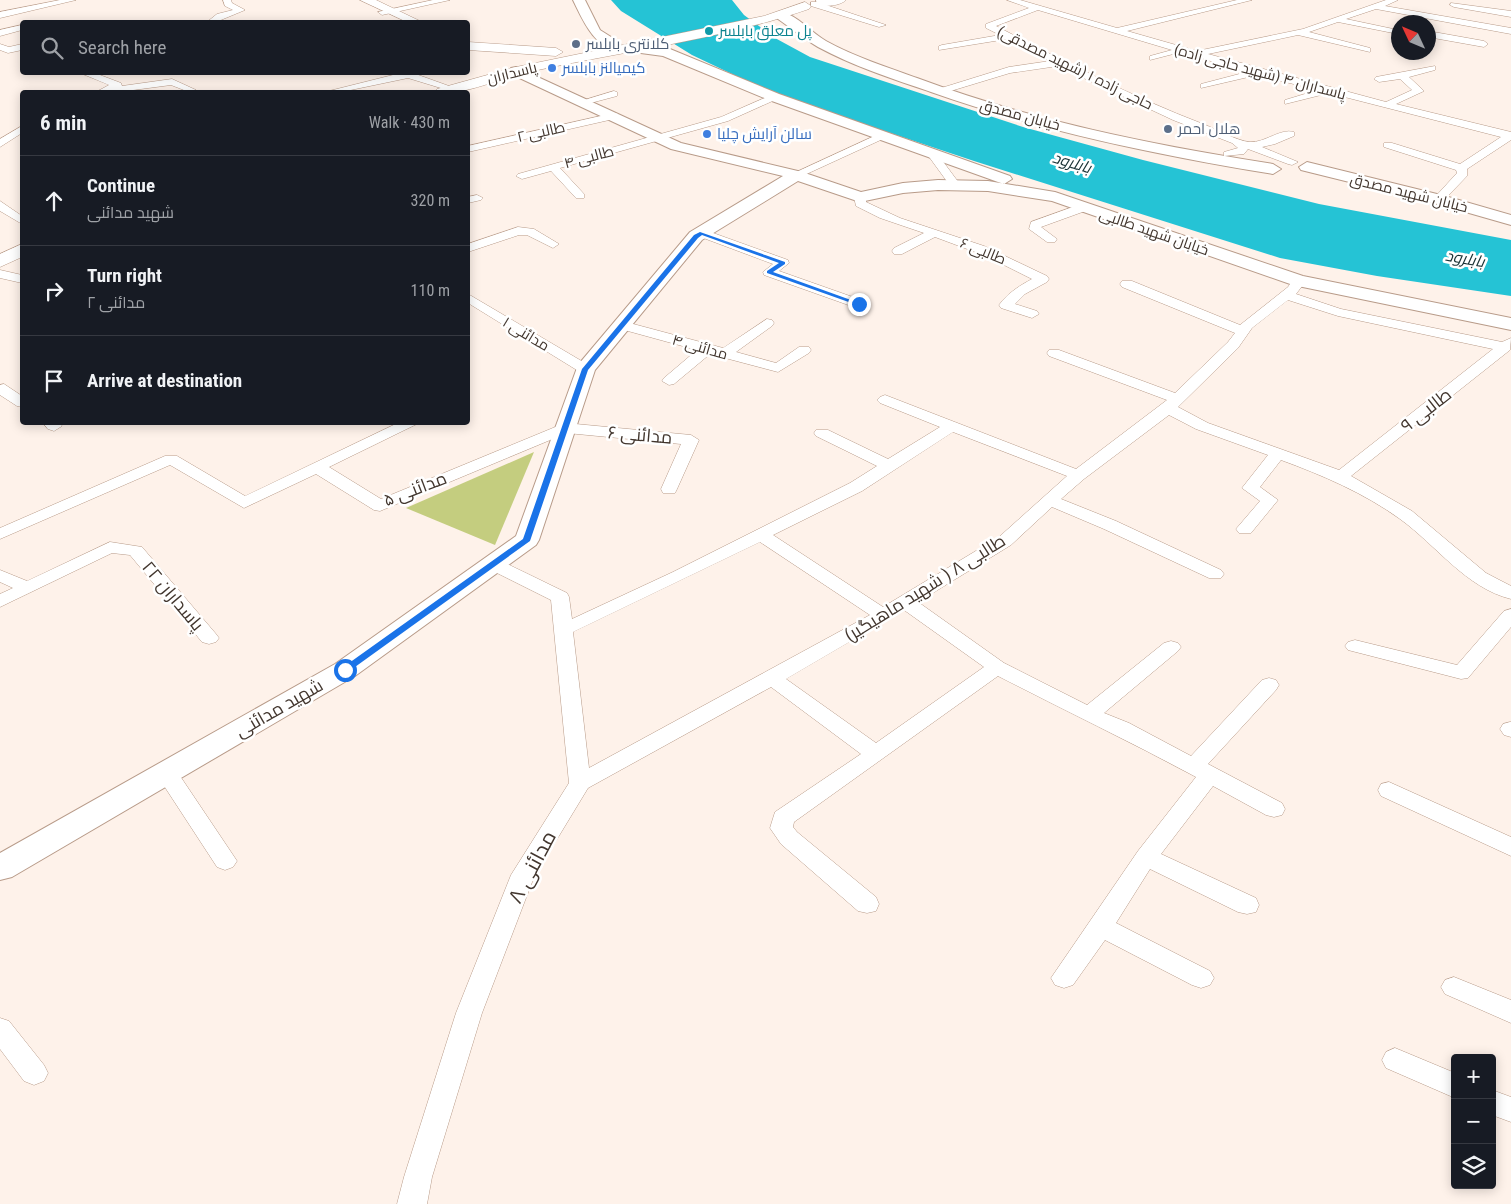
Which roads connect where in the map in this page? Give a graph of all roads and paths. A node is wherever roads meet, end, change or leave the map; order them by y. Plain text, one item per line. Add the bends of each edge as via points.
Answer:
1 (72, 0) edge
2 (227, 0) edge
3 (355, 0) edge
4 (366, 0) edge
5 (446, 0) edge
6 (579, 0) edge
7 (840, 0) edge
8 (1011, 0) edge
9 (1248, 0) edge
10 (1394, 0) edge
11 (1463, 0) edge
12 (1454, 5) junction
13 (807, 6) edge
14 (1378, 7) junction
15 (1037, 8) junction
16 (386, 12) junction
17 (1511, 14) edge
18 (1, 15) edge
19 (1419, 15) edge
20 (1436, 17) edge
21 (763, 18) junction
22 (1436, 18) edge
23 (214, 20) edge
24 (400, 20) edge
25 (410, 20) edge
26 (1339, 20) junction
27 (882, 25) dead end
28 (20, 28) edge
29 (1115, 31) junction
30 (1391, 31) edge
31 (1511, 31) edge
32 (1300, 32) junction
33 (0, 33) edge
34 (1436, 35) edge
35 (1009, 36) junction
36 (615, 45) junction
37 (470, 46) edge
38 (634, 46) junction
39 (0, 47) edge
40 (20, 47) edge
41 (470, 47) edge
42 (942, 48) dead end
43 (1180, 50) junction
44 (1368, 50) dead end
45 (575, 52) junction
46 (470, 53) edge
47 (1193, 54) junction
48 (1467, 54) dead end
49 (1153, 58) dead end
50 (1059, 63) junction
51 (502, 65) junction
52 (1432, 68) dead end
53 (1256, 72) junction
54 (90, 75) edge
55 (400, 75) edge
56 (407, 75) edge
57 (1402, 76) junction
58 (1379, 79) dead end
59 (1204, 86) dead end
60 (443, 89) edge
61 (106, 90) edge
62 (115, 90) edge
63 (191, 90) dead end
64 (338, 90) edge
65 (947, 90) junction
66 (1328, 90) junction
67 (614, 94) dead end
68 (774, 97) junction
69 (583, 102) junction
70 (1290, 102) dead end
71 (1386, 105) junction
72 (614, 116) junction
73 (8, 126) dead end
74 (20, 128) edge
75 (20, 129) edge
76 (495, 129) dead end
77 (1290, 134) dead end
78 (881, 136) junction
79 (1511, 136) edge
80 (657, 137) junction
81 (514, 138) junction
82 (1235, 140) junction
83 (0, 144) edge
84 (1388, 145) dead end
85 (1250, 146) junction
86 (470, 149) edge
87 (932, 154) junction
88 (1228, 154) junction
89 (553, 167) junction
90 (1290, 167) junction
91 (1461, 168) junction
92 (796, 175) junction
93 (522, 176) dead end
94 (955, 185) junction
95 (580, 196) dead end
96 (1055, 196) junction
97 (860, 197) junction
98 (1439, 199) junction
99 (1084, 207) junction
100 (2, 209) edge
101 (20, 220) edge
102 (1511, 220) edge
103 (702, 233) junction
104 (933, 233) junction
105 (20, 240) edge
106 (1051, 240) dead end
107 (553, 244) dead end
108 (470, 247) edge
109 (0, 250) edge
110 (20, 251) edge
111 (898, 251) dead end
112 (0, 262) edge
113 (0, 274) edge
114 (20, 279) edge
115 (1299, 281) junction
116 (1127, 284) dead end
117 (1286, 295) junction
118 (470, 299) edge
119 (859, 304) dead end
120 (1032, 314) dead end
121 (767, 323) dead end
122 (1511, 324) edge
123 (622, 325) junction
124 (1243, 331) junction
125 (1508, 344) edge
126 (706, 350) junction
127 (804, 350) dead end
128 (1054, 353) dead end
129 (724, 354) junction
130 (585, 369) junction
131 (670, 380) dead end
132 (20, 385) edge
133 (2, 390) edge
134 (885, 400) dead end
135 (20, 402) edge
136 (1173, 404) junction
137 (408, 425) edge
138 (950, 427) junction
139 (565, 428) junction
140 (822, 433) dead end
141 (1278, 454) junction
142 (889, 466) junction
143 (318, 468) junction
144 (1078, 475) junction
145 (1340, 477) junction
146 (669, 489) dead end
147 (1049, 500) junction
148 (1245, 529) dead end
149 (0, 534) edge
150 (762, 534) junction
151 (493, 564) junction
152 (1215, 574) dead end
153 (0, 575) edge
154 (26, 587) junction
155 (1508, 587) edge
156 (0, 601) edge
157 (905, 602) junction
158 (883, 615) junction
159 (1511, 615) edge
160 (563, 630) junction
161 (209, 638) dead end
162 (1355, 646) dead end
163 (1171, 647) dead end
164 (997, 667) junction
165 (773, 679) junction
166 (1269, 685) dead end
167 (1089, 715) junction
168 (876, 754) junction
169 (1202, 770) junction
170 (166, 772) junction
171 (580, 783) junction
172 (1389, 790) dead end
173 (1274, 809) dead end
174 (1511, 847) edge
175 (1146, 857) junction
176 (225, 861) dead end
177 (0, 868) edge
178 (867, 904) dead end
179 (1247, 905) dead end
180 (1101, 927) junction
181 (1064, 978) dead end
182 (1201, 978) dead end
183 (1454, 987) dead end
184 (1511, 1012) edge
185 (0, 1029) edge
186 (1395, 1060) dead end
187 (34, 1073) dead end
188 (1451, 1084) edge
189 (1496, 1104) edge
190 (1511, 1110) edge
191 (412, 1204) edge

1 - 18 street
2 - 23 street via 228,4 240,10
3 - 16 main road
4 - 16 main road
5 - 16 street
6 - 36 street via 595,32
7 - 13 main road
8 - 15 street, پاسداران ۴ (شهید حاجی زاده)
9 - 29 street
10 - 14 street
11 - 12 street
12 - 17 street
12 - 20 street
13 - 21 main road
13 - 21 main road via 771,3 771,10
13 - 27 street
13 - 65 street, خیابان مصدق via 822,43 848,56
14 - 19 street
14 - 26 street
15 - 29 street, پاسداران ۴ (شهید حاجی زاده)
15 - 35 street, حاجی زاده ۱ (شهید مصدقی) via 989,26
16 - 24 main road
16 - 25 main road
21 - 38 main road
22 - 31 street
26 - 30 street
26 - 32 street
28 - 33 street
29 - 43 street, پاسداران ۴ (شهید حاجی زاده)
32 - 44 street
32 - 47 street
34 - 48 street via 1484,44
35 - 42 street
35 - 50 street, حاجی زاده ۱ (شهید مصدقی)
36 - 38 main road, پاسداران
36 - 45 main road, پاسداران
37 - 45 main road via 528,52
38 - 51 main road, پاسداران
38 - 68 street via 678,57
39 - 40 street via 8,50
41 - 51 main road
43 - 47 street, پاسداران ۴ (شهید حاجی زاده)
43 - 49 street
45 - 51 main road, پاسداران
46 - 51 main road
47 - 53 street, پاسداران ۴ (شهید حاجی زاده)
50 - 65 street via 1010,70
50 - 82 street, حاجی زاده ۱ (شهید مصدقی) via 1177,118
51 - 60 main road, پاسداران
51 - 69 street
52 - 57 street
53 - 59 street
53 - 66 street, پاسداران ۴ (شهید حاجی زاده)
54 - 61 street via 118,85
55 - 64 street
56 - 60 street
57 - 58 street
57 - 71 street via 1418,91
62 - 63 street via 172,82
65 - 88 street, خیابان مصدق via 1091,129
65 - 90 street, خیابان مصدق via 1012,115 1181,154
66 - 70 street
66 - 71 street, پاسداران ۴ (شهید حاجی زاده)
67 - 69 street
68 - 78 street
68 - 80 street via 724,119
69 - 72 street
71 - 79 street, پاسداران ۴ (شهید حاجی زاده)
72 - 80 street
72 - 81 street, طالبی ۲
73 - 74 street
75 - 83 street
76 - 81 street
77 - 85 street
78 - 87 street
78 - 92 street
79 - 91 street
80 - 89 street, طالبی ۴
80 - 92 street via 676,146
81 - 86 street, طالبی ۲
82 - 85 street, حاجی زاده ۱ (شهید مصدقی)
82 - 88 street via 1244,147 1240,152
84 - 91 street
85 - 90 street, حاجی زاده ۱ (شهید مصدقی)
87 - 94 street
87 - 96 street
88 - 90 street, خیابان مصدق
89 - 93 street, طالبی ۴
89 - 95 street
90 - 98 street, خیابان شهید مصدق via 1402,195
91 - 98 street via 1463,174
92 - 97 street
92 - 103 street, شهید مدائنی
94 - 96 street, خیابان شهید طالبی via 988,186
94 - 97 street, خیابان شهید طالبی via 902,188
96 - 99 street, خیابان شهید طالبی
97 - 104 street, طالبی ۶ via 860,204 875,213
98 - 102 street, خیابان شهید مصدق
99 - 106 street via 1035,225 1034,229
99 - 115 street, خیابان شهید طالبی
100 - 101 street
103 - 119 street via 784,263 768,272
103 - 123 street, شهید مدائنی via 696,236
104 - 111 street
104 - 120 street, طالبی ۶ via 1008,260 1042,279 1020,291 1006,305
105 - 109 main road
107 - 108 street via 530,232 518,231
110 - 112 main road
113 - 114 street
115 - 117 street, طالبی ۸ ( شهید ماهیگیر)
115 - 122 street, خیابان شهید طالبی
116 - 124 street
117 - 124 street, طالبی ۸ ( شهید ماهیگیر)
117 - 125 street via 1338,312
118 - 130 street, مدائنی ۱
121 - 129 street
123 - 126 street, مدائنی ۴
123 - 130 street, شهید مدائنی
124 - 136 street, طالبی ۸ ( شهید ماهیگیر)
125 - 145 street, طالبی ۹
126 - 129 street, مدائنی ۴
126 - 131 street
127 - 129 street, مدائنی ۴ via 778,368
128 - 136 street
130 - 139 street, شهید مدائنی
132 - 133 street
133 - 135 street
134 - 138 street
136 - 141 street via 1202,426
136 - 144 street, طالبی ۸ ( شهید ماهیگیر)
137 - 143 street
138 - 142 street
138 - 144 street
139 - 143 street, مدائنی ۵ via 380,506
139 - 146 street, مدائنی ۶ via 691,440
139 - 151 street, شهید مدائنی via 527,540
140 - 142 street
141 - 145 street
141 - 148 street via 1250,488 1270,500
142 - 150 street via 856,487
143 - 149 street via 244,503 171,459
144 - 147 street, طالبی ۸ ( شهید ماهیگیر)
145 - 155 street via 1406,515 1480,577
147 - 152 street
147 - 157 street, طالبی ۸ ( شهید ماهیگیر) via 1005,541
150 - 158 street
150 - 160 street
151 - 160 street via 560,597
151 - 170 street, شهید مدائنی via 345,670
153 - 154 street
154 - 156 street, پاسداران ۲۲
154 - 161 street, پاسداران ۲۲ via 110,547 136,551
157 - 158 street, طالبی ۸ ( شهید ماهیگیر)
157 - 164 street
158 - 165 street, طالبی ۸ ( شهید ماهیگیر)
159 - 162 street via 1461,673
160 - 171 street
163 - 167 street
164 - 167 street
164 - 168 street
165 - 168 street
165 - 171 street, طالبی ۸ ( شهید ماهیگیر)
166 - 169 street
167 - 169 street via 1122,728
168 - 178 street via 783,818 781,828
169 - 173 street
169 - 175 street
170 - 176 street
170 - 177 street, شهید مدائنی
171 - 191 street, مدائنی ۸ via 523,875 469,1013
172 - 174 street
175 - 179 street
175 - 180 street
180 - 181 street
180 - 182 street
183 - 184 street
185 - 187 street
186 - 188 street
189 - 190 street

